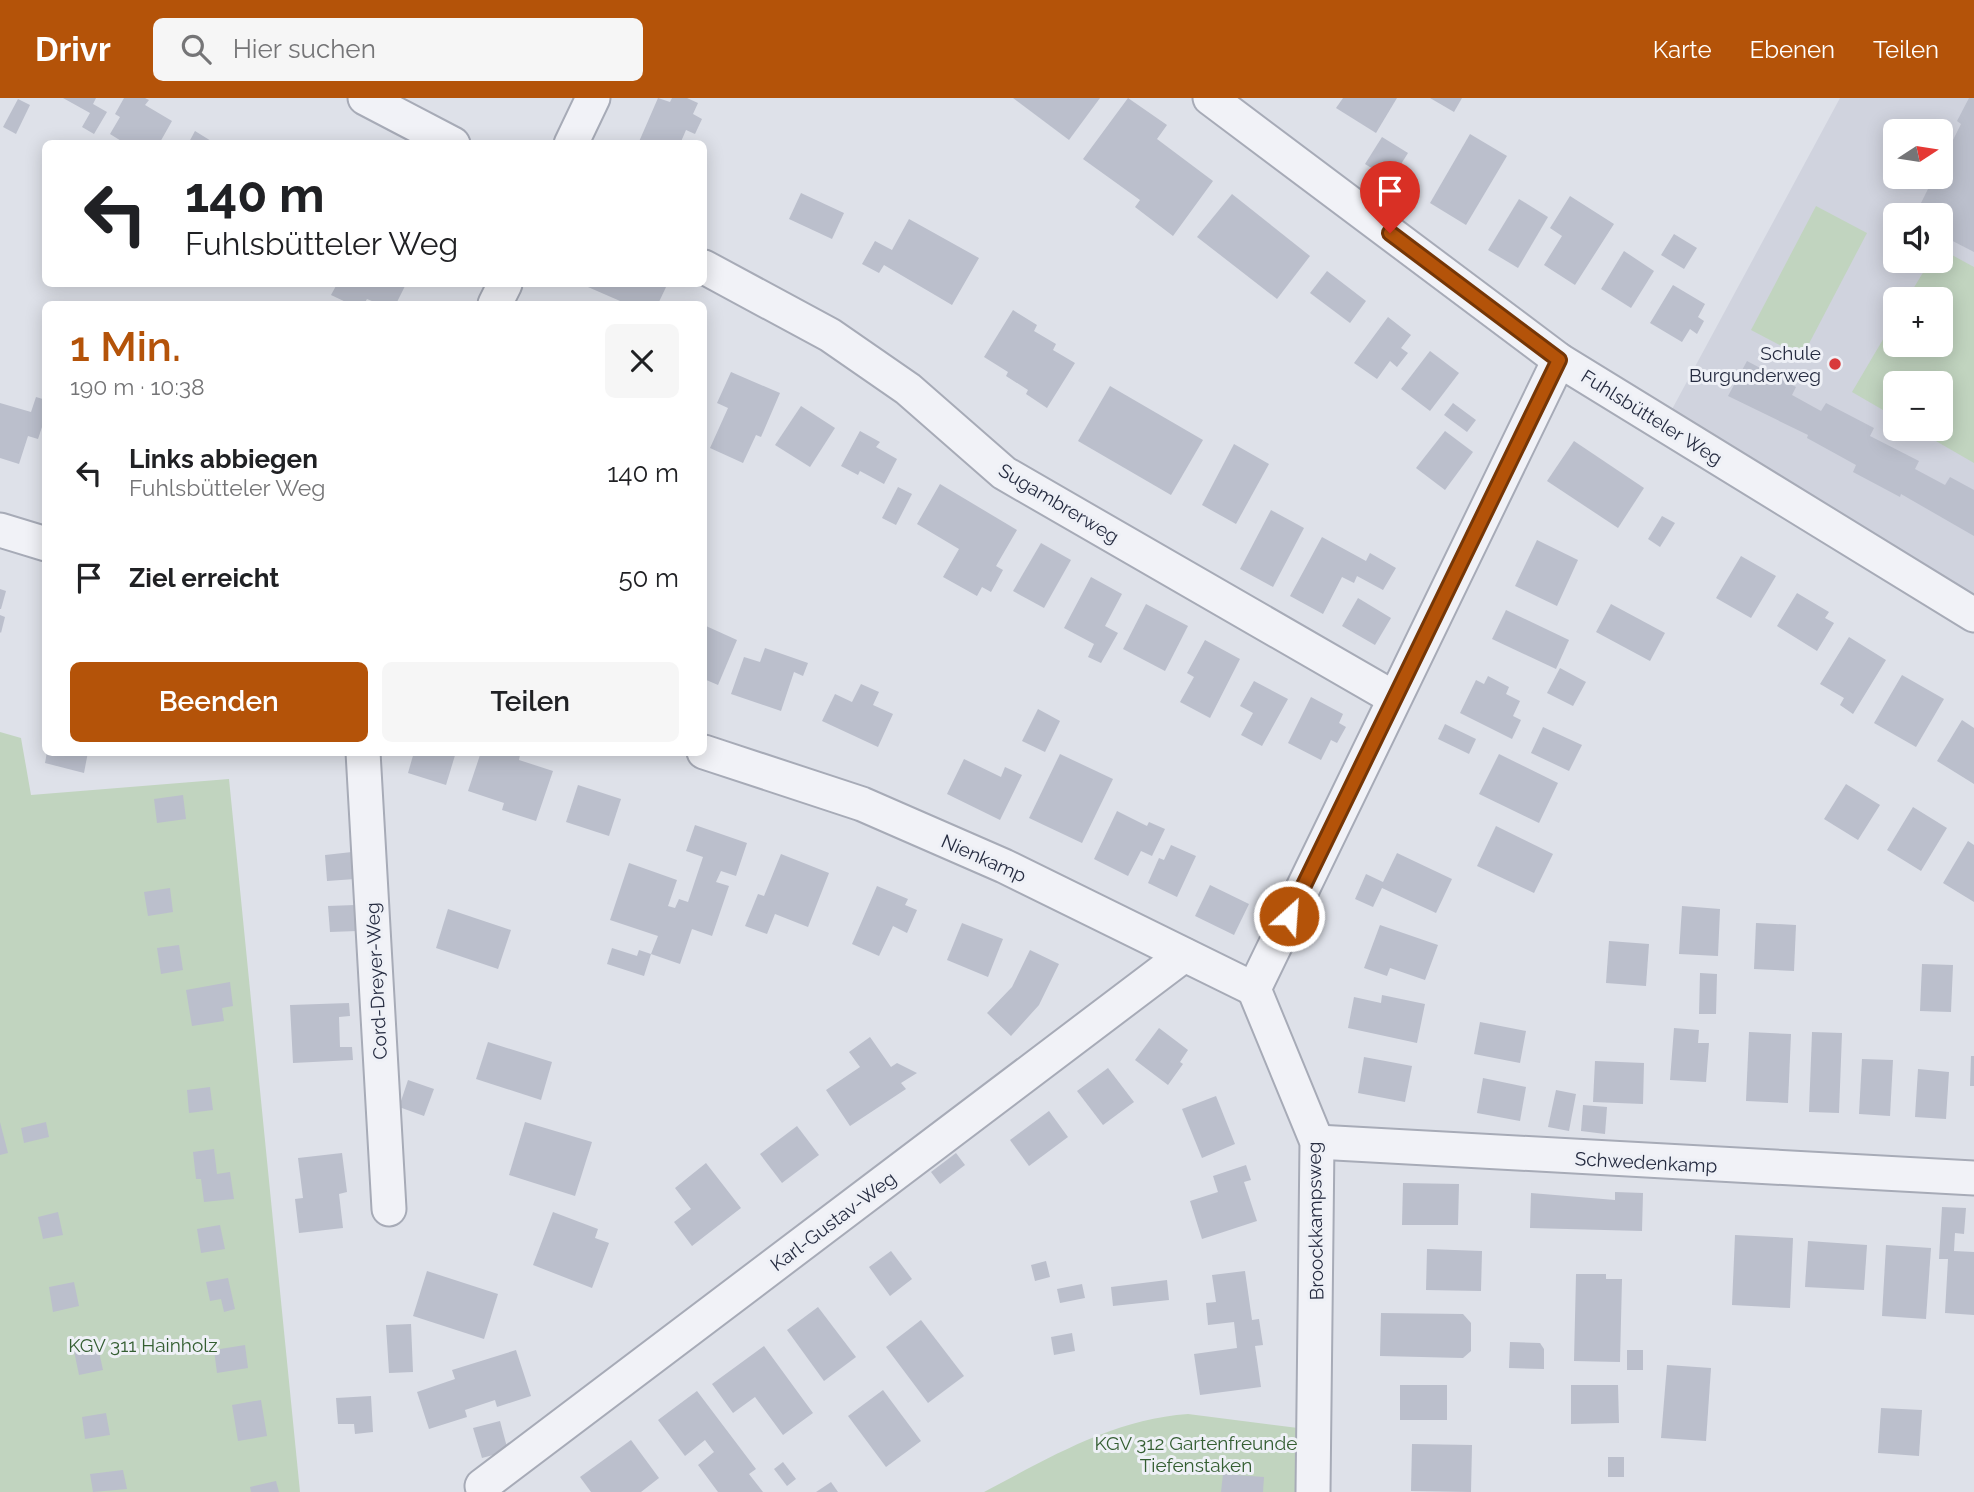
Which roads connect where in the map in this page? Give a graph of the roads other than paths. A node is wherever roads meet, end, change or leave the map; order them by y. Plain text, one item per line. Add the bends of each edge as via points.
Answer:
1 (365, 98) edge
2 (593, 98) edge
3 (1210, 98) edge
4 (403, 107) edge
5 (448, 140) edge
6 (574, 140) edge
7 (707, 269) edge
8 (1559, 360) junction
9 (0, 530) edge
10 (42, 543) edge
11 (1974, 615) edge
12 (1394, 698) junction
13 (707, 753) edge
14 (363, 756) edge
15 (1184, 955) junction
16 (1254, 989) junction
17 (1317, 1142) junction
18 (1974, 1178) edge
19 (389, 1209) dead end
20 (482, 1486) dead end
21 (1313, 1492) edge

1 - 4 street
2 - 6 street
3 - 8 street, Fuhlsbütteler Weg
4 - 5 street
7 - 12 street, Sugambrerweg via 830,335 908,389 1004,474
8 - 11 street, Fuhlsbütteler Weg
8 - 12 street
9 - 10 street
12 - 16 street
13 - 15 street, Nienkamp via 862,804 1004,866
14 - 19 street, Cord-Dreyer-Weg
15 - 16 street, Nienkamp
15 - 20 street, Karl-Gustav-Weg
16 - 17 street, Broockkampsweg
17 - 18 street, Schwedenkamp
17 - 21 street, Broockkampsweg

